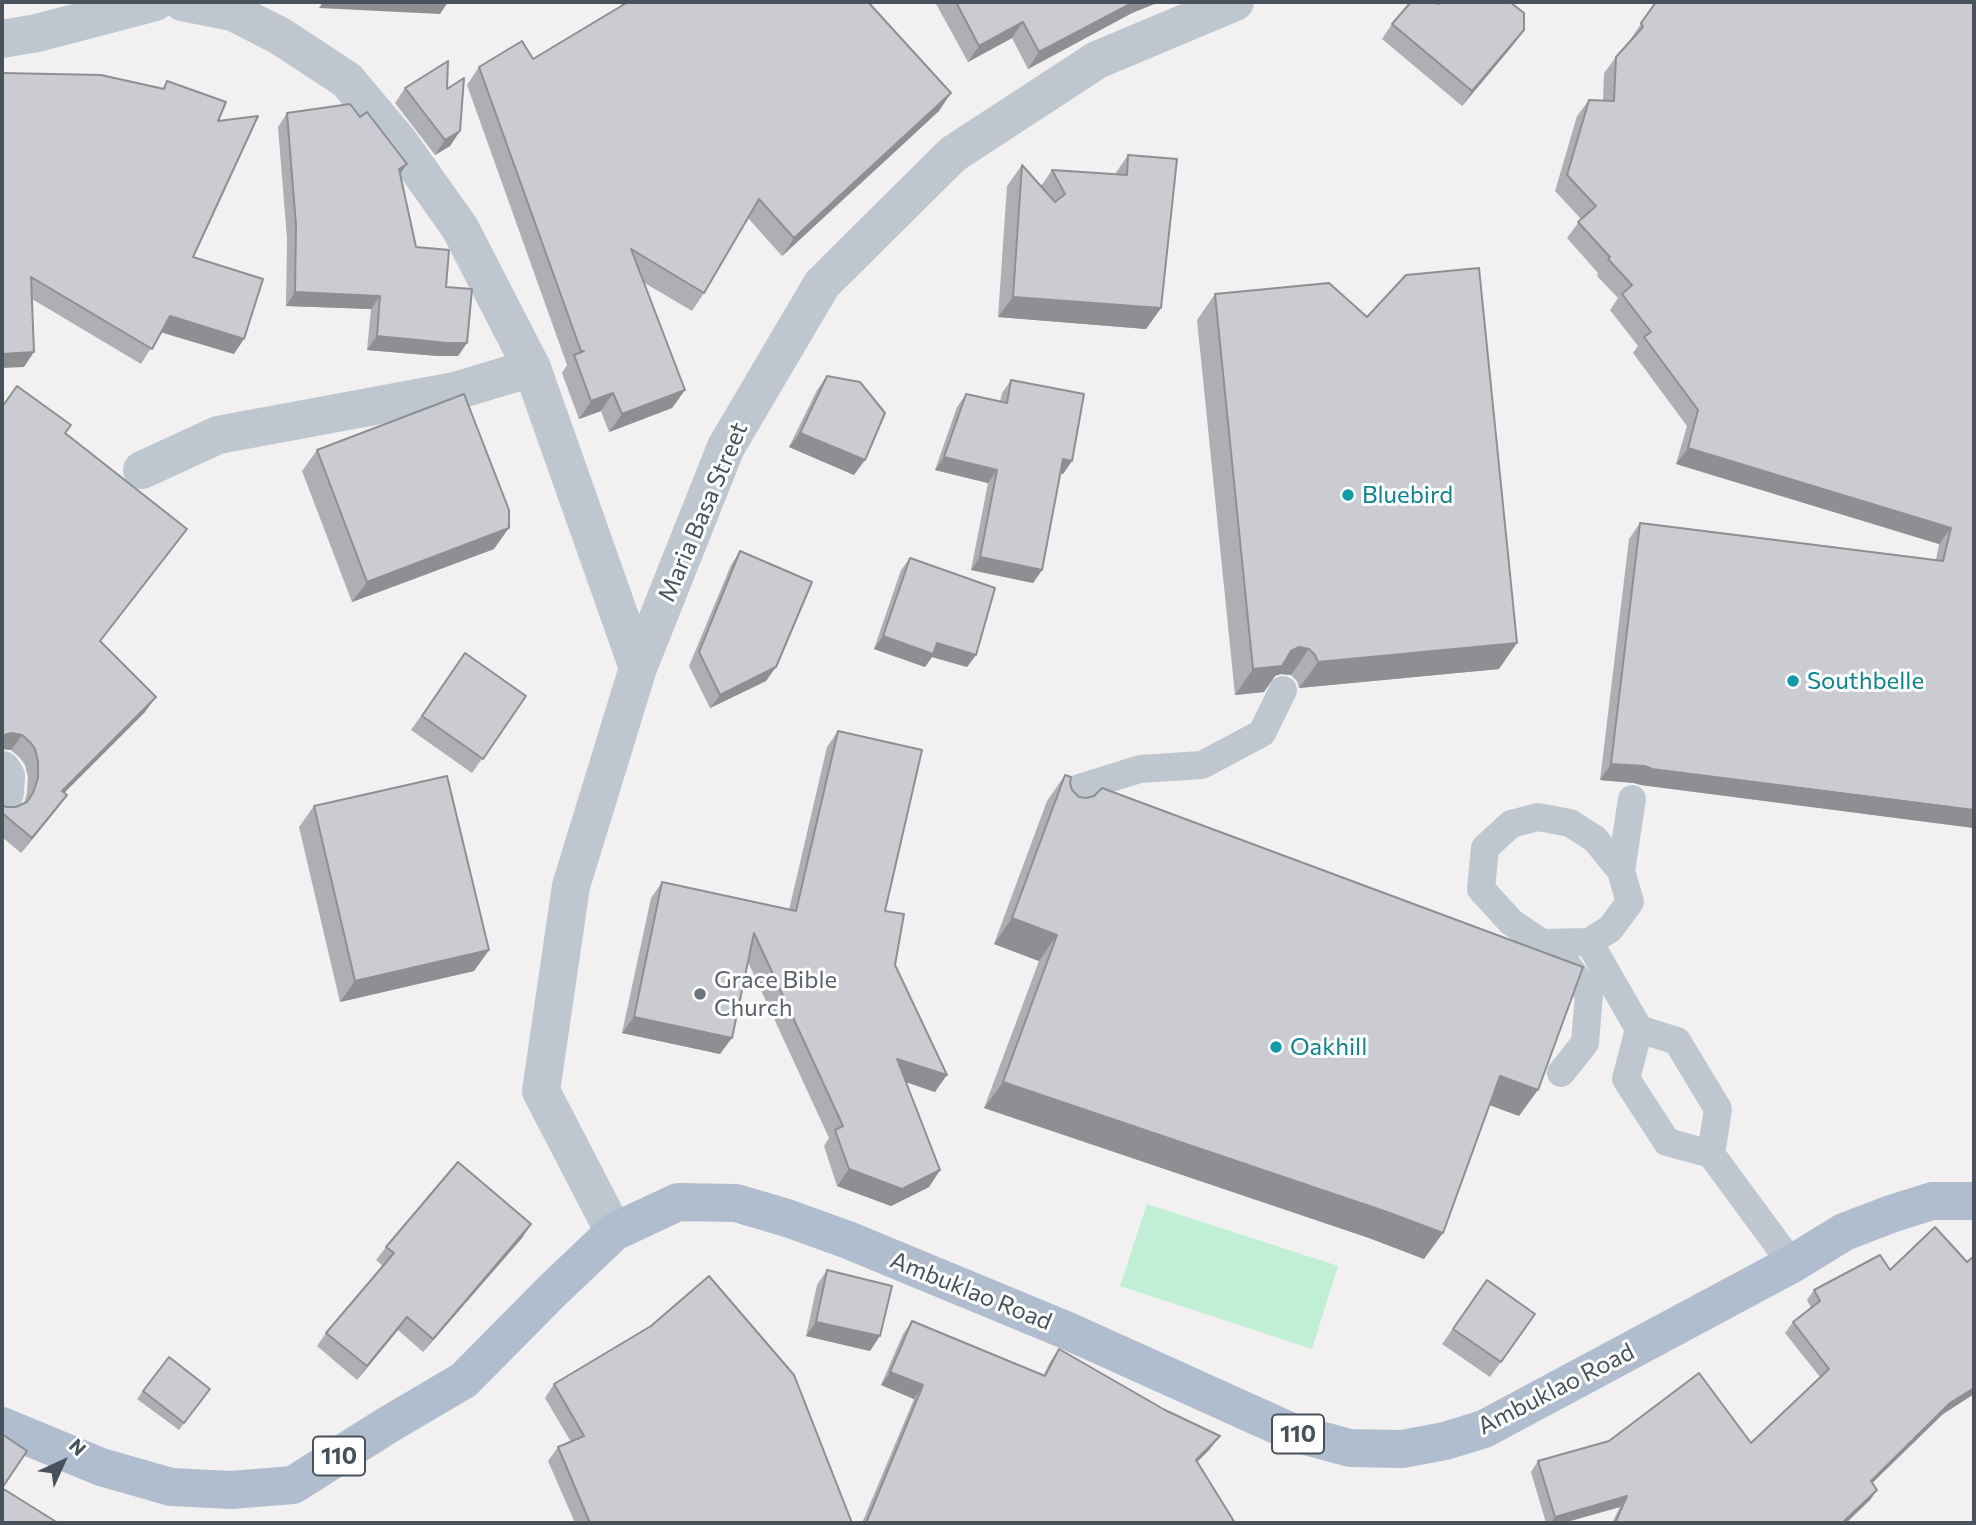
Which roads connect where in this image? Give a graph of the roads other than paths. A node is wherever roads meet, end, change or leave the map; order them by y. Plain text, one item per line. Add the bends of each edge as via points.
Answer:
1 (155, 2) edge
2 (182, 2) edge
3 (1235, 2) edge
4 (2, 39) edge
5 (532, 368) junction
6 (142, 470) dead end
7 (638, 667) junction
8 (1283, 690) edge
9 (2, 770) edge
10 (1632, 799) dead end
11 (2, 801) edge
12 (1068, 808) edge
13 (1621, 871) junction
14 (1589, 942) junction
15 (1542, 943) junction
16 (1639, 1029) junction
17 (1561, 1073) edge
18 (1711, 1154) junction
19 (1974, 1201) edge
20 (614, 1232) junction
21 (1792, 1264) junction
22 (2, 1426) edge

1 - 4 street
2 - 5 street via 233,12 347,80 400,142 460,228
3 - 7 street, Maria Basa Street via 1097,60 953,154 822,284 726,447
5 - 6 street via 455,391 218,435
5 - 7 street
7 - 20 street, Maria Basa Street via 571,886 541,1091
8 - 12 lane via 1262,733 1202,765 1140,769 1079,788
9 - 11 street via 6,776
10 - 13 lane
13 - 14 lane via 1630,902 1610,929
13 - 15 lane via 1595,839 1570,822 1538,817 1511,824 1485,848 1481,888 1511,922
14 - 15 lane
14 - 16 lane
15 - 17 lane via 1589,994 1585,1043
16 - 18 lane via 1677,1041 1718,1109
16 - 18 lane via 1626,1079 1667,1142
18 - 21 lane
19 - 21 main road, Ambuklao Road / 110 via 1932,1201 1891,1214 1844,1232
20 - 21 main road, Ambuklao Road / 110 via 678,1202 749,1206 848,1240 1068,1331 1294,1433 1350,1448 1402,1449 1484,1429
20 - 22 main road, Ambuklao Road / 110 via 464,1380 293,1485 231,1490 171,1487 101,1466

